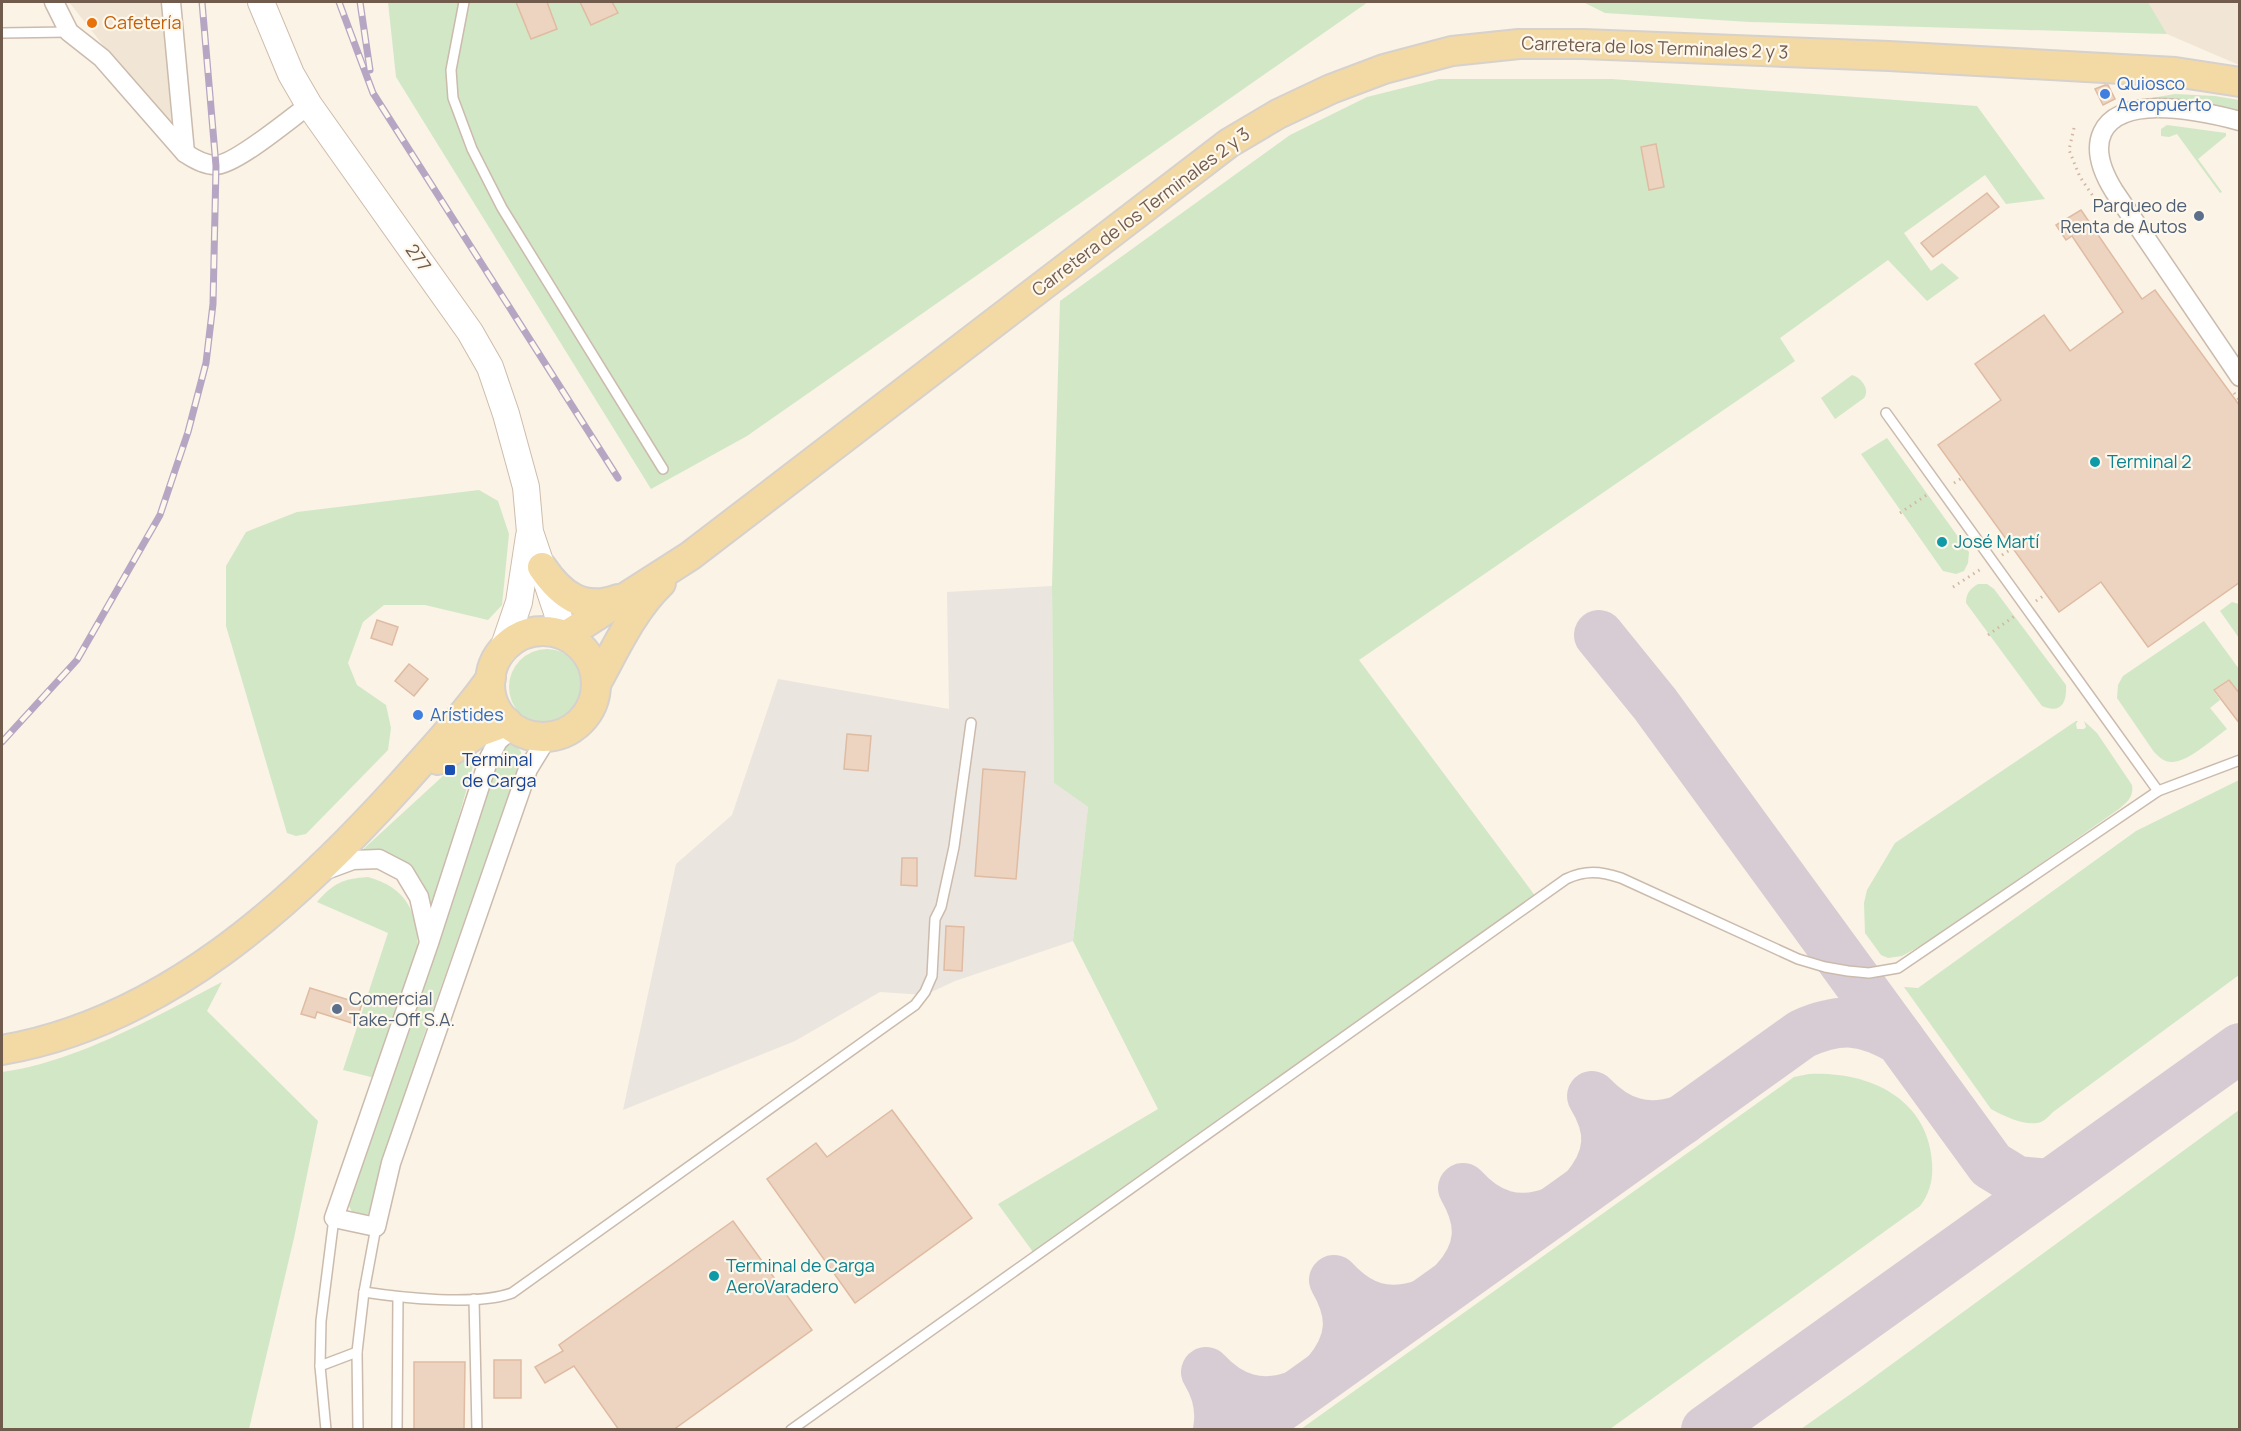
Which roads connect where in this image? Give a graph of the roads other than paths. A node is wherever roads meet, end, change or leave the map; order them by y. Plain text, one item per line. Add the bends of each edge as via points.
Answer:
1 (54, 2) edge
2 (171, 2) edge
3 (261, 2) edge
4 (464, 2) edge
5 (69, 32) junction
6 (2, 33) edge
7 (2240, 82) edge
8 (309, 105) junction
9 (2240, 121) edge
10 (185, 153) junction
11 (2240, 377) edge
12 (1886, 412) dead end
13 (663, 469) dead end
14 (530, 532) junction
15 (690, 556) junction
16 (542, 567) junction
17 (628, 595) junction
18 (565, 636) junction
19 (496, 665) junction
20 (596, 684) junction
21 (971, 723) dead end
22 (509, 725) junction
23 (547, 738) junction
24 (2240, 760) edge
25 (2158, 791) junction
26 (389, 798) junction
27 (318, 872) junction
28 (429, 944) junction
29 (2, 1050) edge
30 (334, 1218) junction
31 (376, 1227) junction
32 (364, 1292) junction
33 (398, 1297) junction
34 (474, 1299) junction
35 (357, 1352) junction
36 (320, 1366) junction
37 (327, 1430) edge
38 (358, 1430) edge
39 (397, 1430) edge
40 (477, 1430) edge
41 (792, 1430) edge

1 - 5 street
2 - 10 street
3 - 8 street, 277 via 291,74
4 - 13 lane via 452,70 453,98 472,149 502,208
5 - 6 lane
5 - 10 street via 102,58
7 - 15 main road, Carretera de los Terminales 2 y 3 via 2163,71 1583,44 1519,44 1452,51 1384,69 1289,109 1229,143
8 - 10 street via 235,159 216,166
8 - 14 street, 277 via 470,332 490,367 526,487
9 - 11 street via 2169,109 2135,111 2105,128 2098,152 2114,191
12 - 25 lane
14 - 16 street, 277
14 - 19 street, 277 via 519,602
15 - 17 main road, Carretera de los Terminales 2 y 3
15 - 20 main road, Carretera de los Terminales 2 y 3 via 650,593
16 - 17 main road via 562,592 583,602 597,605
16 - 18 street, 277
17 - 18 main road, Carretera de los Terminales 2 y 3
18 - 19 main road via 530,633 512,642
18 - 20 main road via 580,646 591,661
19 - 22 main road via 494,702
19 - 26 main road via 466,711
20 - 23 main road via 593,702 583,718 569,730
21 - 34 lane via 954,847 935,919 932,976 915,1005 512,1293
22 - 23 main road via 524,734
22 - 26 main road via 479,732
22 - 28 street via 489,758
23 - 31 street via 528,769 436,1032 391,1163
24 - 25 lane
25 - 41 lane via 1898,968 1869,973 1825,968 1798,959 1606,873 1585,872 1566,879
26 - 27 main road
27 - 28 street via 353,860 370,859 379,859 404,872 419,897
27 - 29 main road via 244,935 184,978 95,1023
28 - 30 street
30 - 31 street
30 - 36 lane via 321,1321
31 - 32 lane
32 - 33 lane
32 - 35 lane
33 - 34 lane
33 - 39 lane
34 - 40 lane
35 - 36 lane
35 - 38 lane
36 - 37 lane

